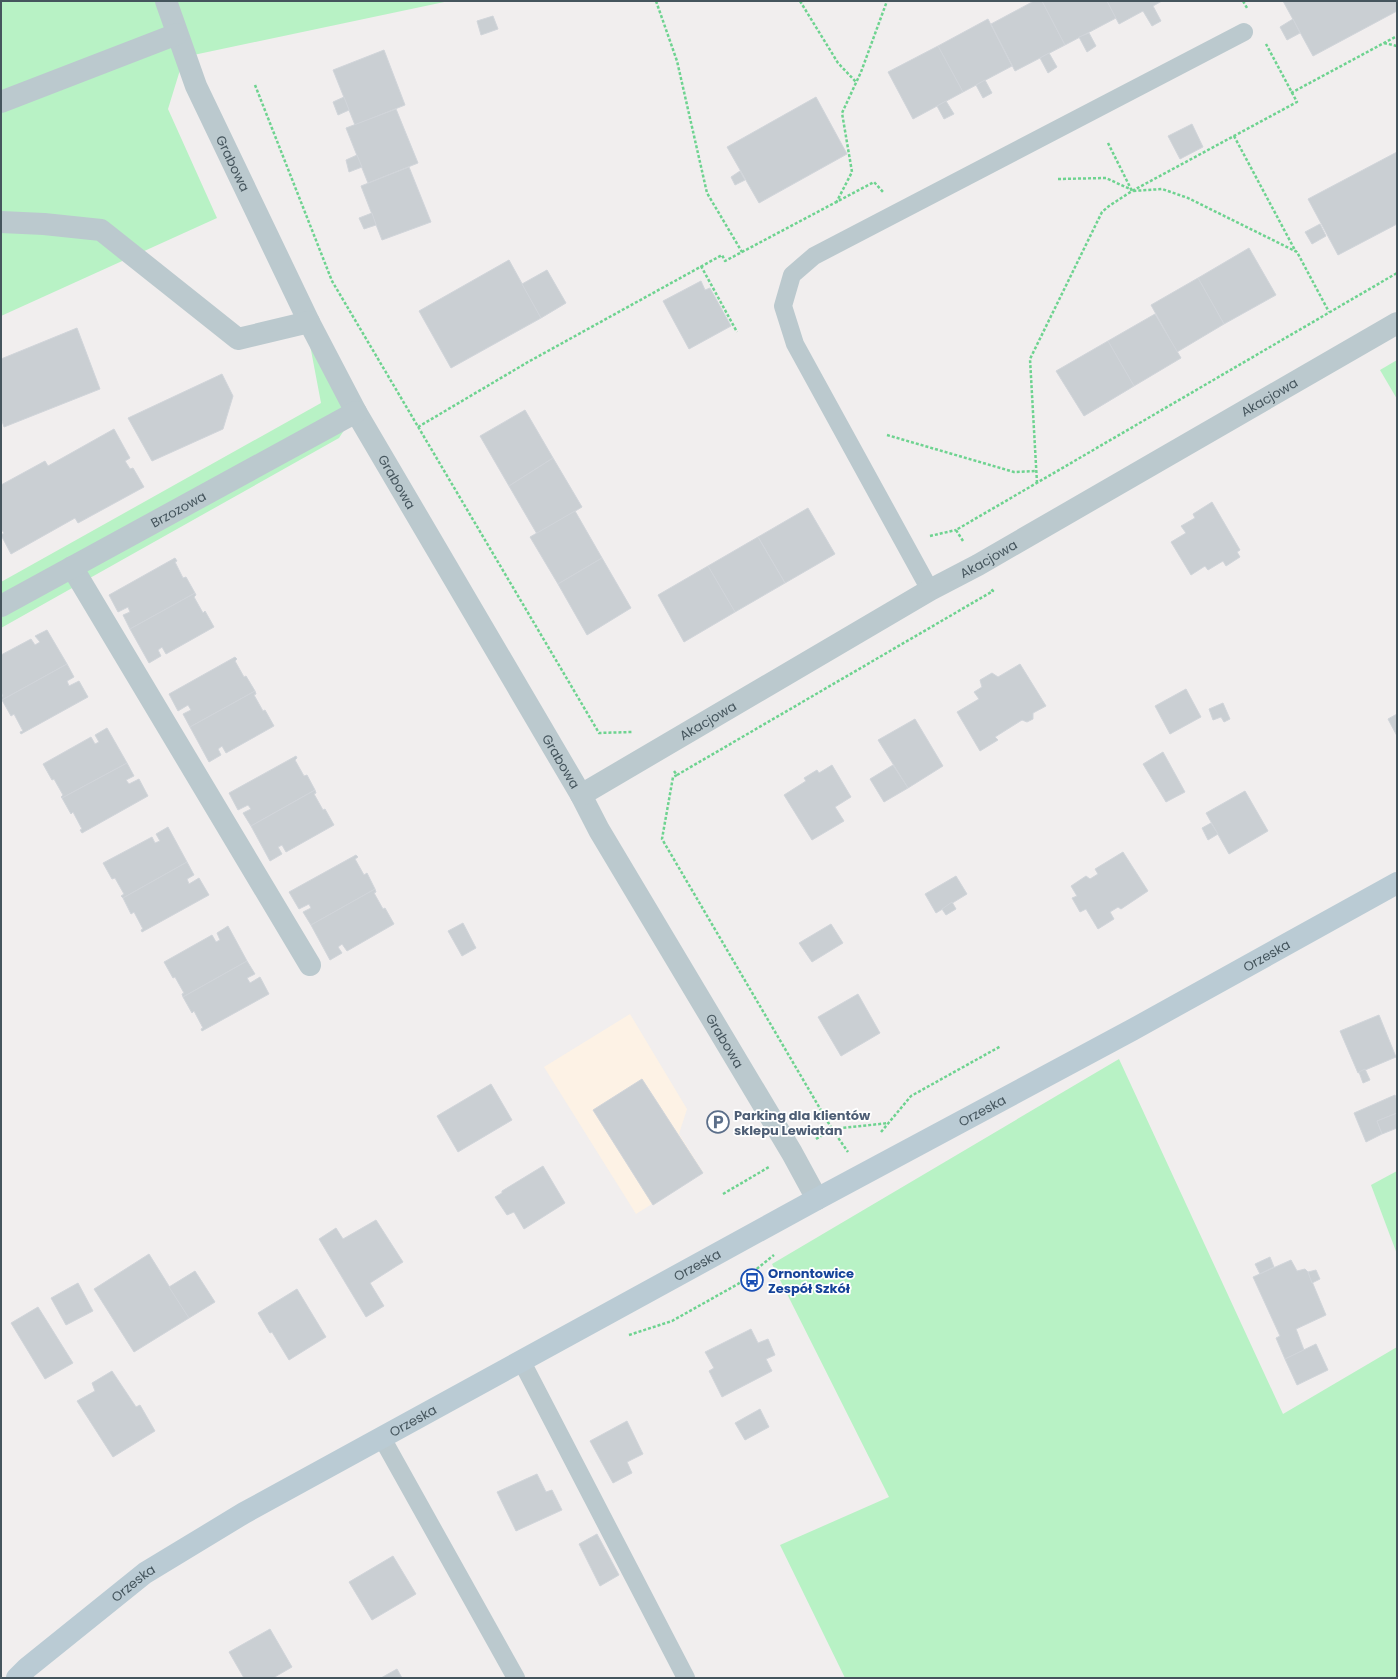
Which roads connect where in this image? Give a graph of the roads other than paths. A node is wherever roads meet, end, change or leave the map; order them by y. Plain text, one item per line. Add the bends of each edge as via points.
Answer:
1 (166, 1) edge
2 (1244, 32) dead end
3 (177, 34) junction
4 (1, 102) edge
5 (1, 222) edge
6 (309, 322) junction
7 (1397, 323) edge
8 (356, 412) junction
9 (72, 567) junction
10 (930, 590) junction
11 (1, 606) edge
12 (581, 795) junction
13 (1397, 883) edge
14 (310, 965) dead end
15 (817, 1199) junction
16 (522, 1362) junction
17 (382, 1438) junction
18 (17, 1678) edge
19 (516, 1678) edge
20 (686, 1678) edge

1 - 3 street, Grabowa
2 - 10 lane via 814,256 792,275 783,306 795,344
3 - 4 street
3 - 6 street, Grabowa via 196,86
5 - 6 street via 101,230 238,339
6 - 8 street, Grabowa
7 - 10 street, Akacjowa via 978,566
8 - 9 street, Brzozowa
8 - 12 street, Grabowa
9 - 11 street, Brzozowa
9 - 14 street
10 - 12 street, Akacjowa
12 - 15 street, Grabowa via 599,830
13 - 15 street, Orzeska via 1132,1030
15 - 16 street, Orzeska
16 - 17 street, Orzeska
16 - 20 lane
17 - 18 street, Orzeska via 244,1513 145,1573
17 - 19 lane

